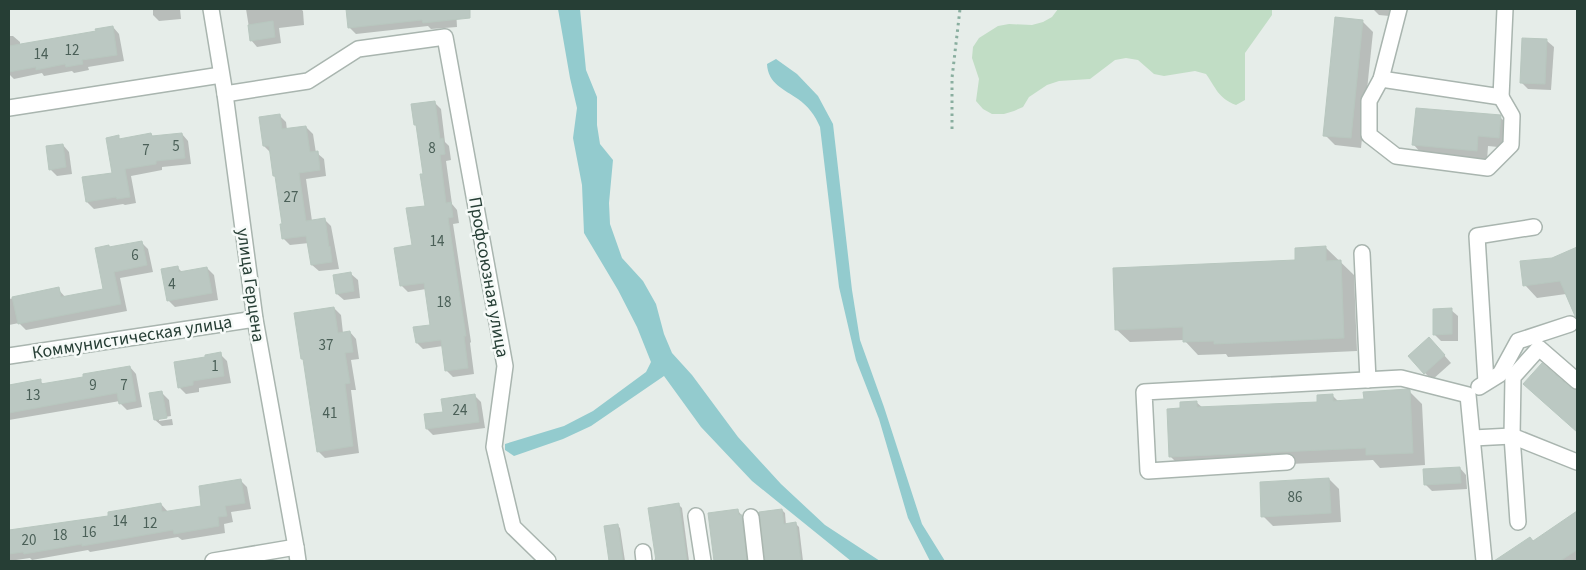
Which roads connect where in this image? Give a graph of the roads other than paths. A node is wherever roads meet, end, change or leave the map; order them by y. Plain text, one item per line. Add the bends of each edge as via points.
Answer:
1 (210, 9) edge
2 (1399, 9) edge
3 (1505, 9) edge
4 (222, 75) junction
5 (1380, 80) junction
6 (225, 94) junction
7 (1501, 97) junction
8 (9, 108) edge
9 (1534, 226) dead end
10 (1362, 253) dead end
11 (255, 319) junction
12 (1570, 324) dead end
13 (9, 356) edge
14 (1368, 380) junction
15 (1577, 381) edge
16 (1486, 382) junction
17 (1468, 395) junction
18 (1512, 436) junction
19 (1473, 438) junction
20 (1287, 462) dead end
21 (1577, 462) edge
22 (696, 516) dead end
23 (751, 517) dead end
24 (1518, 522) dead end
25 (297, 554) edge
26 (213, 561) edge
27 (548, 561) edge
28 (703, 561) edge
29 (756, 561) edge
30 (1484, 561) edge

1 - 4 street, улица Герцена
2 - 5 street
3 - 7 street
4 - 6 street, улица Герцена
4 - 8 street
5 - 7 street
5 - 7 street via 1370,101 1369,135 1396,156 1488,168 1511,145 1512,116
6 - 11 street, улица Герцена
6 - 27 street, Профсоюзная улица via 308,80 358,49 444,37 505,366 494,447 513,527
9 - 16 street via 1477,236
10 - 14 street
11 - 13 street, Коммунистическая улица
11 - 25 street, улица Герцена
12 - 16 street via 1518,341 1500,374
14 - 17 street via 1401,378
14 - 20 street via 1144,392 1148,471
15 - 18 street via 1539,348 1512,377
16 - 17 street
17 - 19 street
18 - 19 street
18 - 21 street
18 - 24 street
19 - 30 street
22 - 28 street
23 - 29 street
25 - 26 street

